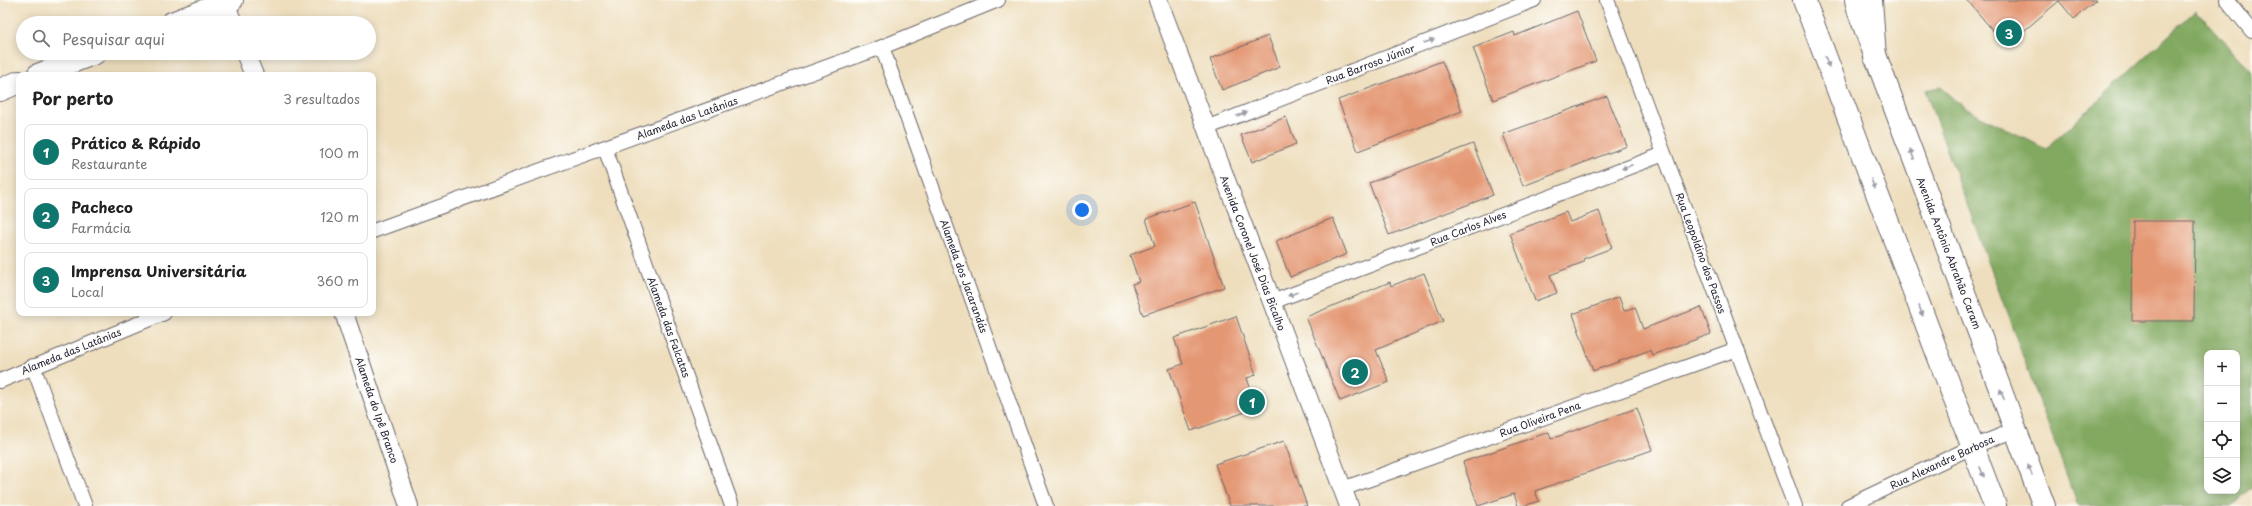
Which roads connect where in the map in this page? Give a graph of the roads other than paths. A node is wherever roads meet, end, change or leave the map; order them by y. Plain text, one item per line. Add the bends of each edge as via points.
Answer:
1 (998, 0) edge
2 (1158, 0) edge
3 (1534, 0) edge
4 (1606, 0) edge
5 (1804, 0) edge
6 (1809, 0) edge
7 (1856, 0) edge
8 (1871, 0) edge
9 (2227, 0) edge
10 (228, 1) edge
11 (190, 16) edge
12 (231, 16) edge
13 (1814, 26) junction
14 (2252, 31) edge
15 (882, 47) junction
16 (1875, 57) junction
17 (77, 60) edge
18 (248, 60) edge
19 (46, 72) edge
20 (253, 72) edge
21 (16, 83) edge
22 (0, 90) edge
23 (1206, 128) junction
24 (605, 148) junction
25 (1664, 154) junction
26 (376, 229) edge
27 (1272, 302) junction
28 (157, 316) edge
29 (345, 316) edge
30 (1737, 349) junction
31 (33, 366) junction
32 (0, 381) edge
33 (2015, 430) junction
34 (1972, 447) junction
35 (1342, 489) junction
36 (84, 506) edge
37 (409, 506) edge
38 (732, 506) edge
39 (1046, 506) edge
40 (1349, 506) edge
41 (1795, 506) edge
42 (1848, 506) edge
43 (1995, 506) edge
44 (2044, 506) edge

1 - 15 street, Alameda das Latânias
2 - 23 street, Avenida Coronel José Dias Bicalho
23 -> 3 street, Rua Barroso Júnior
4 - 25 street, Rua Leopoldino dos Passos
5 - 13 main road
6 - 13 main road
7 - 16 main road, Avenida Antônio Abrahão Caram
8 - 16 main road
9 - 14 street
10 - 11 main road
10 - 12 street
13 -> 34 main road
15 - 24 street, Alameda das Latânias
15 - 39 street, Alameda dos Jacarandás
33 -> 16 main road, Avenida Antônio Abrahão Caram
17 - 19 main road
18 - 20 street
21 - 22 main road
23 - 27 street, Avenida Coronel José Dias Bicalho
24 - 26 street, Alameda das Latânias
24 - 38 street, Alameda das Falcatas
25 -> 27 street, Rua Carlos Alves
25 - 30 street, Rua Leopoldino dos Passos
27 - 35 street, Avenida Coronel José Dias Bicalho
28 - 31 street, Alameda das Latânias
29 - 37 street, Alameda do Ipê Branco
30 - 35 street, Rua Oliveira Pena
30 - 41 street, Rua Leopoldino dos Passos
31 - 32 street, Alameda das Latânias
31 - 36 street
33 - 34 street, Rua Alexandre Barbosa
44 -> 33 main road, Avenida Antônio Abrahão Caram
34 - 42 street, Rua Alexandre Barbosa
34 -> 43 main road
35 - 40 street, Avenida Coronel José Dias Bicalho

